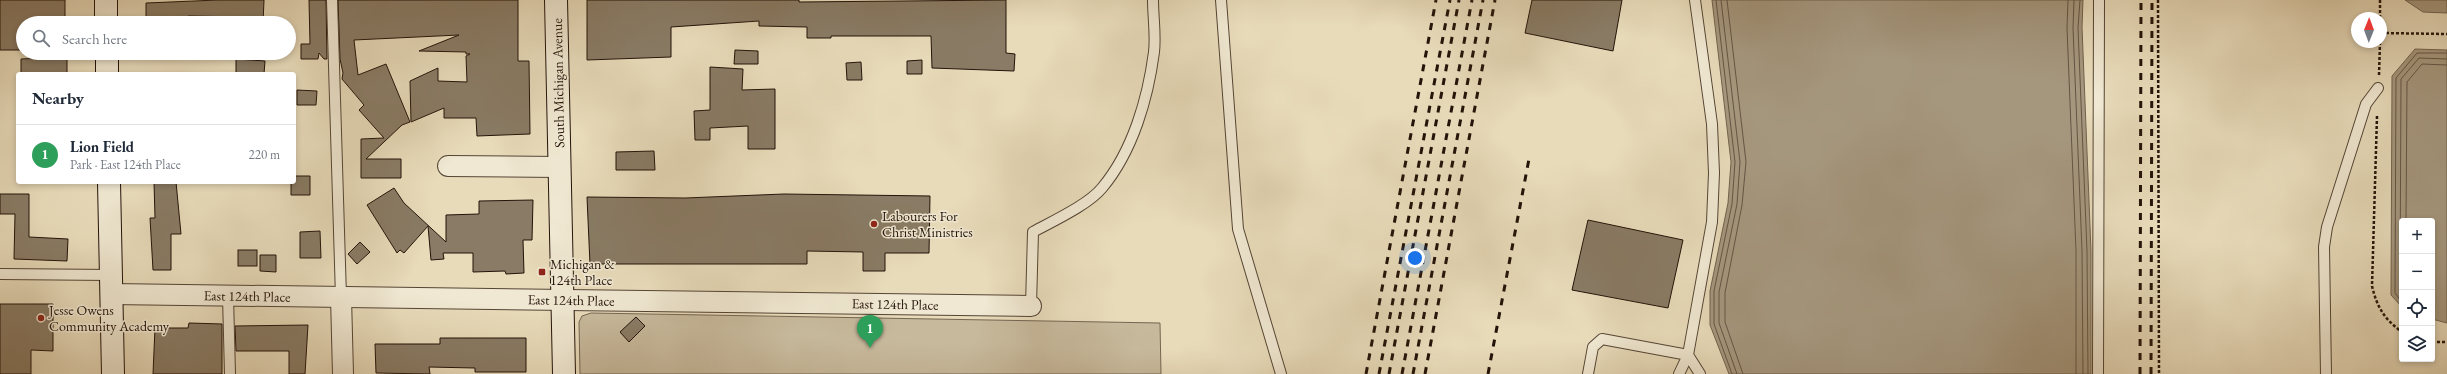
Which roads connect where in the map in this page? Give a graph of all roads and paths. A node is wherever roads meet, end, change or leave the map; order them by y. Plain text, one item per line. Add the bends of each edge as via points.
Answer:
1 (106, 0) edge
2 (332, 0) edge
3 (556, 0) edge
4 (1153, 0) edge
5 (1221, 0) edge
6 (1695, 0) edge
7 (2099, 0) edge
8 (2158, 0) edge
9 (2380, 0) edge
10 (2380, 12) edge
11 (106, 16) edge
12 (2387, 33) edge
13 (2447, 34) edge
14 (2380, 48) edge
15 (106, 60) edge
16 (107, 72) edge
17 (2378, 88) junction
18 (448, 166) dead end
19 (560, 167) junction
20 (109, 184) edge
21 (0, 274) edge
22 (111, 285) junction
23 (228, 296) junction
24 (341, 297) junction
25 (562, 300) junction
26 (1031, 306) joint
27 (2399, 329) edge
28 (2435, 342) edge
29 (2447, 342) edge
30 (1688, 355) junction
31 (112, 374) edge
32 (230, 374) edge
33 (343, 374) edge
34 (564, 374) edge
35 (1281, 374) edge
36 (1588, 374) edge
37 (1679, 374) edge
38 (1700, 374) edge
39 (2098, 374) edge
40 (2159, 374) edge
41 (2326, 374) edge

1 - 11 main road
2 - 24 lane
3 - 19 main road, South Michigan Avenue
4 - 26 lane via 1154,51 1143,108 1120,160 1102,188 1068,213 1033,232
5 - 35 lane via 1238,229
6 - 30 lane via 1712,124 1714,173 1712,222
7 - 39 lane
8 - 40 path
9 - 10 path
12 - 13 path
14 - 17 path
15 - 16 main road
17 - 27 path via 2372,286 2376,304 2383,316
17 - 41 lane via 2366,104 2327,227 2324,247
18 - 19 street, South Michigan Avenue
19 - 25 main road, South Michigan Avenue
20 - 22 main road
21 - 22 lane
22 - 23 street, East 124th Place
22 - 31 main road
23 - 24 street, East 124th Place
23 - 32 lane
24 - 25 street, East 124th Place
24 - 33 street
25 - 26 street, East 124th Place
25 - 34 main road, South Michigan Avenue
28 - 29 path
30 - 36 lane via 1602,339 1593,347
30 - 37 lane
30 - 38 lane

